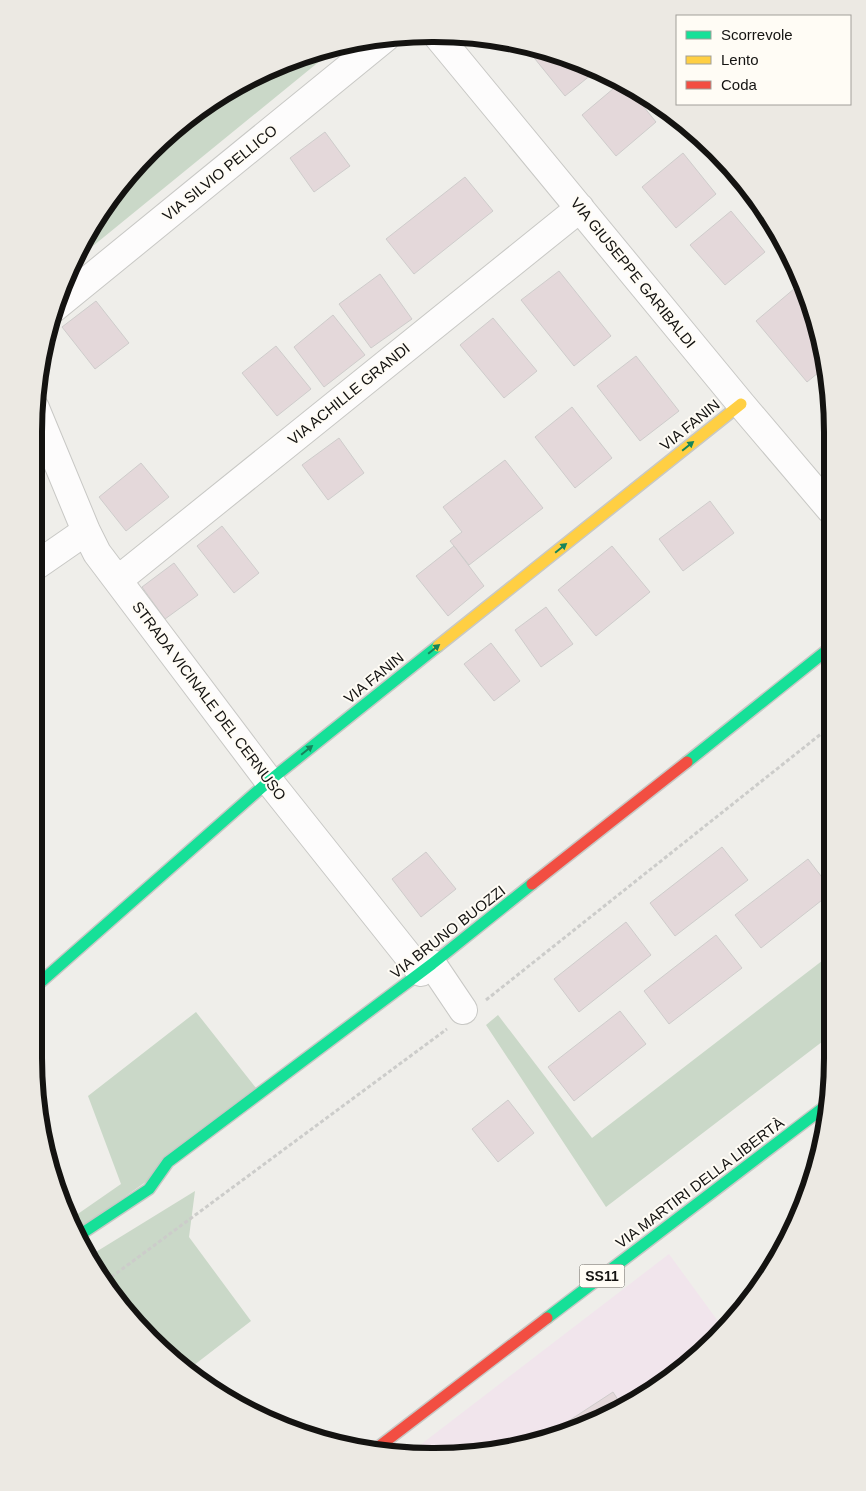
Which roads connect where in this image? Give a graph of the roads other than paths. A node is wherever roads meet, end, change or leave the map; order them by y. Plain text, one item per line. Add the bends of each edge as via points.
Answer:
1 (443, 42) edge
2 (374, 47) edge
3 (580, 208) junction
4 (67, 298) edge
5 (741, 404) junction
6 (42, 426) edge
7 (824, 502) edge
8 (86, 531) junction
9 (42, 561) edge
10 (118, 580) junction
11 (824, 653) edge
12 (269, 780) junction
13 (426, 968) junction
14 (42, 981) edge
15 (463, 1010) dead end
16 (820, 1111) edge
17 (84, 1232) edge
18 (381, 1445) edge

1 - 3 street, VIA GIUSEPPE GARIBALDI
2 - 4 street, VIA SILVIO PELLICO
3 - 5 street, VIA GIUSEPPE GARIBALDI
3 - 10 street, VIA ACHILLE GRANDI
5 - 7 street, VIA GIUSEPPE GARIBALDI
12 -> 5 street, VIA FANIN
6 - 8 street, STRADA VICINALE DEL CERNUSO
8 - 9 street
8 - 10 street, STRADA VICINALE DEL CERNUSO via 96,553
10 - 12 street, STRADA VICINALE DEL CERNUSO
11 - 13 street, VIA BRUNO BUOZZI
12 - 13 street, STRADA VICINALE DEL CERNUSO
12 - 14 street, VIA FANIN
13 - 15 street, STRADA VICINALE DEL CERNUSO
13 - 17 street, VIA BRUNO BUOZZI via 168,1162 149,1189
16 - 18 street, VIA MARTIRI DELLA LIBERTÀ / SS11

